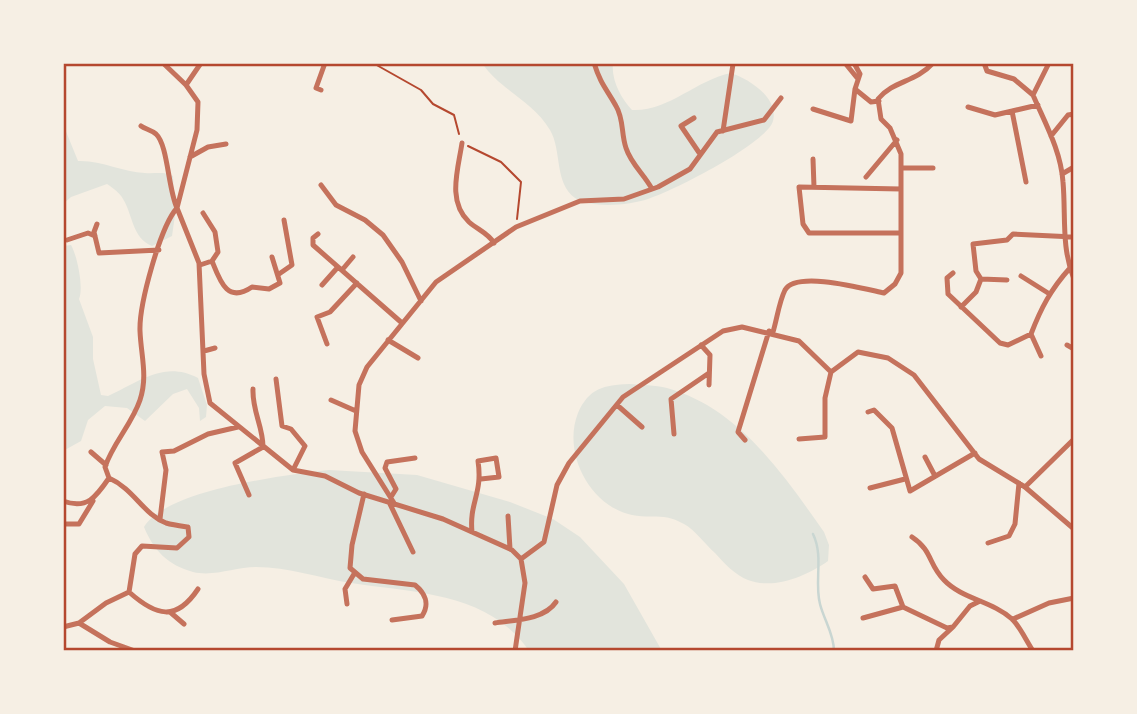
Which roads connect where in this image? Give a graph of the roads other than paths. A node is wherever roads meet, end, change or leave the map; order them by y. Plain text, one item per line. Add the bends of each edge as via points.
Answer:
1 (163, 63) edge
2 (201, 63) edge
3 (325, 63) edge
4 (594, 63) edge
5 (845, 63) edge
6 (854, 63) edge
7 (933, 63) edge
8 (1049, 63) edge
9 (733, 64) edge
10 (984, 64) edge
11 (858, 79) junction
12 (186, 85) junction
13 (855, 89) junction
14 (321, 90) dead end
15 (1033, 95) junction
16 (781, 98) dead end
17 (879, 101) junction
18 (1038, 105) junction
19 (968, 107) dead end
20 (813, 109) dead end
21 (1012, 111) junction
22 (1074, 114) edge
23 (694, 118) dead end
24 (141, 126) dead end
25 (723, 131) junction
26 (1051, 136) junction
27 (897, 139) junction
28 (226, 144) dead end
29 (462, 144) dead end
30 (700, 154) junction
31 (190, 157) junction
32 (813, 159) dead end
33 (1074, 167) edge
34 (933, 168) dead end
35 (901, 169) junction
36 (1062, 174) junction
37 (866, 177) dead end
38 (1026, 182) dead end
39 (321, 185) dead end
40 (814, 187) junction
41 (652, 189) junction
42 (901, 190) junction
43 (177, 208) junction
44 (203, 213) dead end
45 (284, 220) dead end
46 (97, 223) dead end
47 (901, 233) junction
48 (318, 234) dead end
49 (95, 236) junction
50 (1064, 237) junction
51 (1074, 237) edge
52 (67, 240) dead end
53 (494, 243) junction
54 (159, 250) junction
55 (272, 257) dead end
56 (353, 257) dead end
57 (212, 261) junction
58 (200, 265) junction
59 (1070, 268) junction
60 (340, 269) junction
61 (953, 273) dead end
62 (279, 274) junction
63 (1021, 276) dead end
64 (981, 279) junction
65 (1074, 279) edge
66 (1007, 280) dead end
67 (357, 283) junction
68 (322, 285) dead end
69 (1048, 293) junction
70 (421, 301) junction
71 (961, 307) junction
72 (402, 323) junction
73 (771, 332) junction
74 (1031, 334) junction
75 (388, 341) junction
76 (327, 344) dead end
77 (701, 345) junction
78 (1068, 345) dead end
79 (215, 348) dead end
80 (1074, 349) edge
81 (204, 351) junction
82 (1041, 356) dead end
83 (418, 358) dead end
84 (831, 372) junction
85 (709, 373) junction
86 (276, 379) dead end
87 (709, 385) dead end
88 (253, 389) dead end
89 (331, 400) dead end
90 (617, 405) junction
91 (356, 411) junction
92 (868, 412) dead end
93 (238, 427) junction
94 (642, 427) dead end
95 (674, 434) dead end
96 (799, 439) dead end
97 (1074, 439) edge
98 (745, 440) dead end
99 (263, 447) junction
100 (91, 452) dead end
101 (975, 453) junction
102 (925, 457) dead end
103 (415, 458) dead end
104 (106, 465) junction
105 (293, 470) junction
106 (935, 476) junction
107 (108, 478) junction
108 (481, 479) junction
109 (905, 479) junction
110 (1019, 483) junction
111 (1025, 487) junction
112 (870, 488) dead end
113 (97, 495) junction
114 (248, 495) dead end
115 (364, 495) junction
116 (63, 501) edge
117 (392, 501) junction
118 (508, 516) dead end
119 (160, 519) junction
120 (63, 524) edge
121 (1074, 528) edge
122 (472, 532) junction
123 (912, 537) dead end
124 (988, 543) dead end
125 (510, 549) junction
126 (413, 552) dead end
127 (521, 559) junction
128 (354, 574) junction
129 (866, 577) dead end
130 (198, 589) dead end
131 (129, 592) junction
132 (1074, 598) edge
133 (979, 601) junction
134 (555, 602) dead end
135 (347, 604) dead end
136 (903, 607) junction
137 (170, 612) junction
138 (863, 618) dead end
139 (1013, 619) junction
140 (392, 620) dead end
141 (519, 621) junction
142 (79, 622) junction
143 (495, 623) dead end
144 (184, 624) dead end
145 (63, 627) edge
146 (953, 627) junction
147 (135, 651) edge
148 (515, 651) edge
149 (936, 651) edge
150 (1033, 651) edge

1 - 12 street
2 - 12 street
3 - 14 street via 316,89
4 - 41 street via 602,88 622,120 631,162
5 - 11 street
6 - 11 street
7 - 17 street via 921,76 886,90
8 - 15 street
9 - 25 street
10 - 15 street via 987,71 1014,79
11 - 13 street
12 - 31 street via 198,102
13 - 17 street via 871,102
13 - 20 street via 851,121
15 - 18 street
16 - 25 street via 764,120
17 - 27 street via 881,120
18 - 21 street
18 - 26 street
19 - 21 street via 988,115
21 - 38 street
22 - 26 street
23 - 30 street via 681,127
24 - 43 street via 157,135 163,147
25 - 30 street via 716,132
26 - 36 street
27 - 35 street
27 - 37 street
28 - 31 street
29 - 53 street via 455,200 459,211
30 - 41 street via 690,169
31 - 43 street
32 - 40 street
33 - 36 street
34 - 35 street
35 - 42 street
36 - 50 street
39 - 70 street via 336,205 383,234
40 - 42 street
40 - 47 street via 799,187 803,224 809,233
41 - 53 street via 624,199 580,201 516,227
42 - 47 street
43 - 54 street
43 - 58 street
44 - 57 street via 218,242
45 - 62 street via 292,265
46 - 49 street
47 - 73 street via 901,273 884,293 796,281 785,288
48 - 60 street via 313,245
49 - 52 street via 88,233
49 - 54 street via 99,253 106,255
50 - 51 street
50 - 59 street
50 - 64 street via 1013,234 1007,240 973,244
53 - 70 street via 436,282
54 - 104 street via 140,329 145,374 139,402
55 - 62 street
56 - 60 street
57 - 58 street
57 - 62 street via 221,285 235,293 258,285 276,286
58 - 81 street
59 - 65 street
59 - 69 street
60 - 67 street
60 - 68 street
61 - 71 street via 947,278 948,294
63 - 69 street
64 - 66 street
64 - 71 street
67 - 72 street
67 - 76 street via 330,312 317,317
69 - 74 street
70 - 72 street
71 - 74 street via 1000,343 1008,345
72 - 75 street
73 - 77 street via 733,329
73 - 84 street via 799,341
73 - 98 street via 738,432
74 - 82 street
75 - 83 street
75 - 91 street via 367,367
77 - 85 street via 710,355
77 - 90 street via 647,379
78 - 80 street
79 - 81 street
81 - 93 street via 205,394
84 - 96 street via 825,398 825,437
84 - 101 street via 858,352 888,358 914,374
85 - 87 street
85 - 95 street via 671,399
86 - 105 street via 282,426 305,446
88 - 99 street via 252,405 263,430
89 - 91 street
90 - 94 street
90 - 127 street via 569,463 557,485 544,542
91 - 117 street via 355,431 362,452
92 - 109 street via 874,410 892,428
93 - 99 street
93 - 119 street via 162,452 166,470
97 - 111 street
99 - 105 street
99 - 114 street via 234,463
100 - 104 street
101 - 106 street
101 - 110 street
102 - 106 street
103 - 117 street via 387,463 385,468 396,489
104 - 107 street
105 - 115 street via 325,476
106 - 109 street via 910,491
107 - 113 street
107 - 119 street via 125,485
108 - 108 street via 478,461 496,458 499,477
108 - 122 street via 479,497 470,511
109 - 112 street
110 - 111 street
110 - 124 street via 1015,524 1009,536
111 - 121 street
113 - 116 street via 76,506
113 - 120 street via 79,524
115 - 117 street
115 - 128 street via 352,545 350,568
117 - 122 street
117 - 126 street
118 - 125 street
119 - 131 street via 188,527 190,537 177,548 142,546 135,555
122 - 125 street
123 - 133 street via 925,546 943,579
125 - 127 street
127 - 141 street via 525,583
128 - 135 street via 345,589
128 - 140 street via 421,590 426,609 422,616
129 - 136 street via 873,589 895,586
130 - 137 street via 186,607
131 - 137 street via 142,603
131 - 142 street
132 - 139 street
133 - 139 street
133 - 146 street
134 - 141 street via 551,610
136 - 138 street
136 - 146 street
137 - 144 street
139 - 150 street
141 - 143 street
141 - 148 street
142 - 145 street
142 - 147 street via 110,642
146 - 149 street via 939,640

